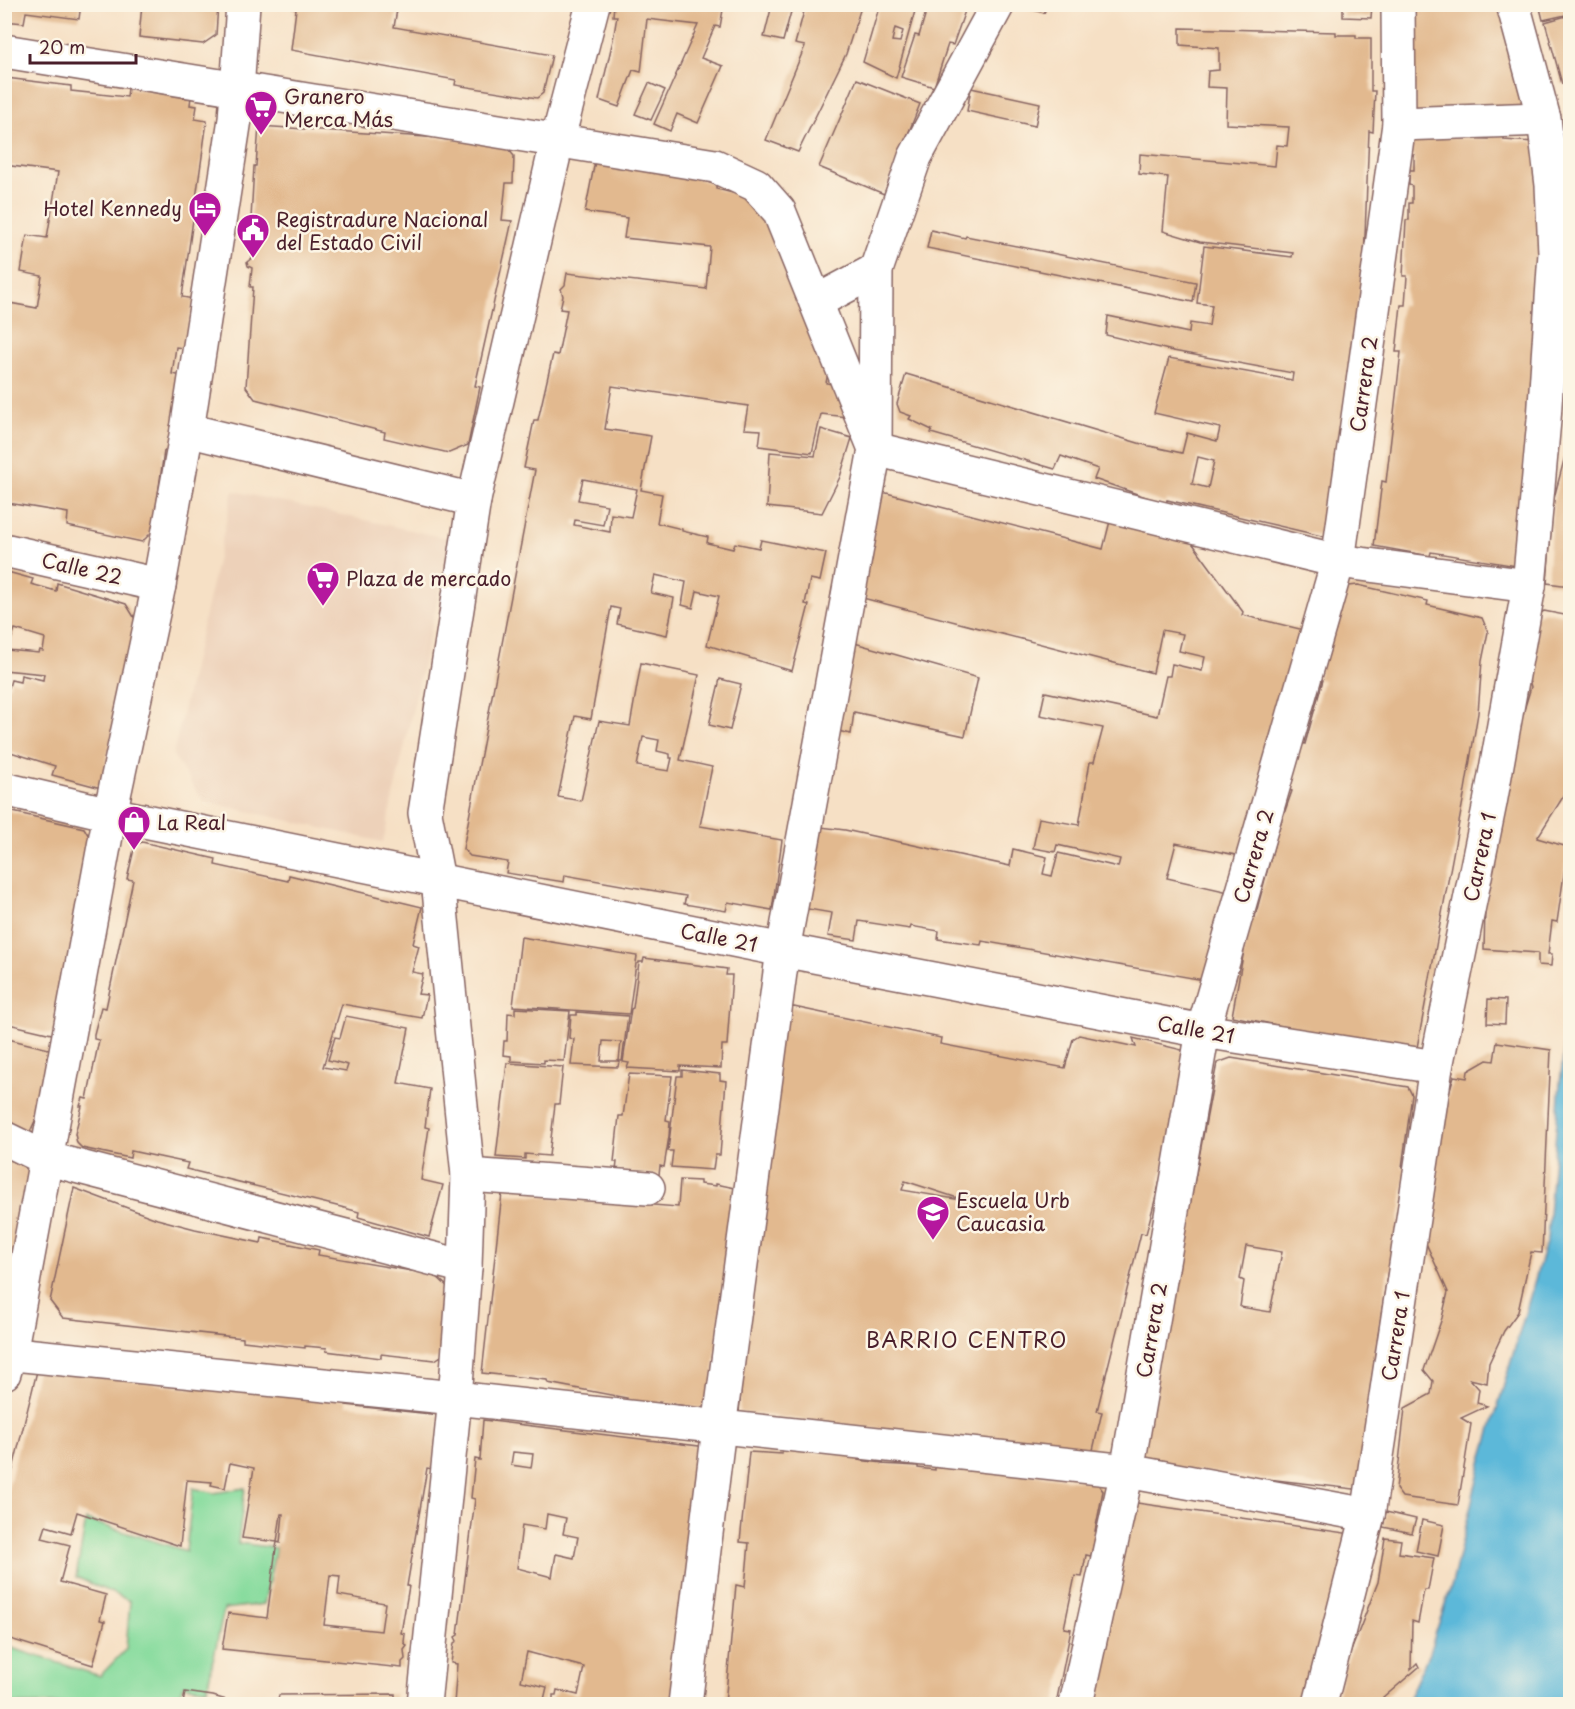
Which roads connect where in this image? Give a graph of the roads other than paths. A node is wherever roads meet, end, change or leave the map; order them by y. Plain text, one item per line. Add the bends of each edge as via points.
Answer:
1 (243, 4) edge
2 (593, 4) edge
3 (998, 4) edge
4 (1398, 4) edge
5 (1513, 4) edge
6 (4, 51) edge
7 (237, 90) junction
8 (1544, 118) junction
9 (1399, 124) junction
10 (557, 142) junction
11 (876, 270) junction
12 (816, 302) junction
13 (187, 430) junction
14 (875, 449) junction
15 (474, 500) junction
16 (4, 550) edge
17 (1338, 561) junction
18 (159, 585) junction
19 (1529, 586) junction
20 (4, 789) edge
21 (110, 814) junction
22 (438, 880) junction
23 (783, 950) junction
24 (1203, 1031) junction
25 (1436, 1067) junction
26 (4, 1138) edge
27 (45, 1158) junction
28 (468, 1175) junction
29 (648, 1188) dead end
30 (465, 1267) junction
31 (6, 1360) edge
32 (455, 1398) junction
33 (719, 1428) junction
34 (1127, 1471) junction
35 (1368, 1515) junction
36 (424, 1704) edge
37 (685, 1704) edge
38 (1076, 1704) edge
39 (1320, 1704) edge

1 - 7 street
2 - 10 street
3 - 11 street via 915,157
4 - 9 street, Carrera 2
5 - 8 street, Carrera 1
6 - 7 street
7 - 10 street
7 - 13 street
8 - 9 street
8 - 19 street, Carrera 1 via 1556,253
9 - 17 street, Carrera 2
10 - 12 street via 715,166 756,185 779,211
10 - 15 street
11 - 12 street
11 - 14 street
12 - 14 street
13 - 15 street
13 - 18 street
14 - 17 street
14 - 23 street
15 - 22 street via 425,813
16 - 18 street, Calle 22
17 - 19 street
17 - 24 street, Carrera 2
18 - 21 street
19 - 25 street, Carrera 1
20 - 21 street, Calle 21
21 - 22 street, Calle 21
21 - 27 street
22 - 23 street, Calle 21
22 - 28 street
23 - 24 street, Calle 21
23 - 33 street
24 - 25 street, Calle 21
24 - 34 street, Carrera 2
25 - 35 street, Carrera 1
26 - 27 street
27 - 30 street
27 - 31 street
28 - 29 street
28 - 30 street
30 - 32 street
31 - 32 street
32 - 33 street
32 - 36 street
33 - 34 street
33 - 37 street
34 - 35 street
34 - 38 street, Carrera 2
35 - 39 street, Carrera 1

